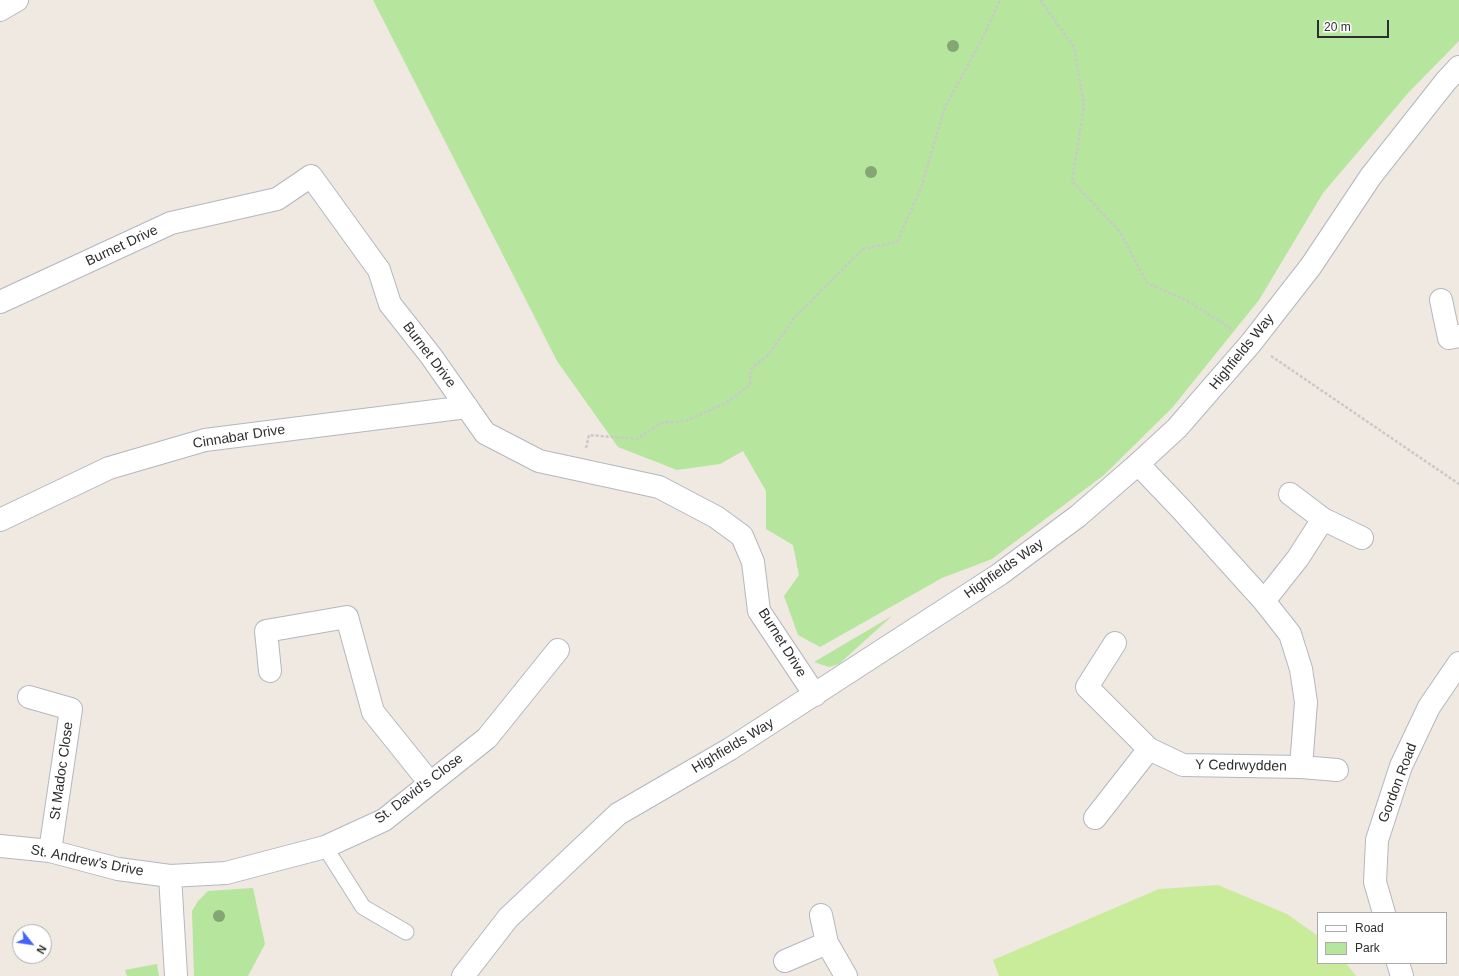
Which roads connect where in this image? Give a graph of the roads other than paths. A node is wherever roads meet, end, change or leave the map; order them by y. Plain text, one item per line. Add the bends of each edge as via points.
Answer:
1 (17, 0) edge
2 (0, 10) edge
3 (1459, 67) edge
4 (1441, 300) dead end
5 (0, 302) edge
6 (1459, 336) edge
7 (467, 407) junction
8 (1138, 464) junction
9 (1290, 494) dead end
10 (1323, 519) junction
11 (0, 520) edge
12 (1362, 538) dead end
13 (1264, 601) junction
14 (1115, 643) dead end
15 (558, 650) dead end
16 (1459, 664) edge
17 (270, 671) dead end
18 (815, 695) junction
19 (29, 697) dead end
20 (1149, 749) junction
21 (1301, 767) junction
22 (1337, 770) dead end
23 (430, 783) junction
24 (1095, 818) dead end
25 (0, 846) edge
26 (325, 848) junction
27 (50, 851) junction
28 (170, 876) junction
29 (1384, 912) edge
30 (821, 915) dead end
31 (406, 932) dead end
32 (827, 943) junction
33 (785, 961) dead end
34 (1398, 964) edge
35 (176, 976) edge
36 (463, 976) edge
37 (846, 976) edge
38 (1402, 976) edge

1 - 2 street
3 - 8 street, Highfields Way via 1371,176 1311,266 1251,343 1177,428
4 - 6 street via 1449,338
5 - 7 street, Burnet Drive via 171,223 277,199 312,176 379,270 390,304
7 - 11 street, Cinnabar Drive via 205,440 109,468
7 - 18 street, Burnet Drive via 485,433 539,461 659,487 716,517 742,536 753,562 759,611
8 - 13 street, Y Cedrwydden
8 - 18 street, Highfields Way via 1078,516 1000,574
9 - 10 street
10 - 12 street
10 - 13 street via 1298,558
13 - 21 street, Y Cedrwydden via 1290,634 1301,669 1306,702
14 - 20 street, Y Cedrwydden via 1087,687
15 - 23 street, St. David's Close via 486,738
16 - 29 street, Gordon Road via 1429,707 1401,766 1377,840 1375,882
17 - 23 street via 266,632 347,617 372,712
18 - 36 street, Highfields Way via 730,749 618,814 508,918
19 - 27 street, St Madoc Close via 71,710
20 - 21 street, Y Cedrwydden via 1183,765
20 - 24 street
21 - 22 street
23 - 26 street, St. David's Close via 384,820
25 - 27 street, St. Andrew's Drive
26 - 28 street, St. David's Close via 226,873
26 - 31 lane via 363,907
27 - 28 street, St. Andrew's Drive via 118,869
28 - 35 street
30 - 32 street
32 - 33 street
32 - 37 street
34 - 38 street

